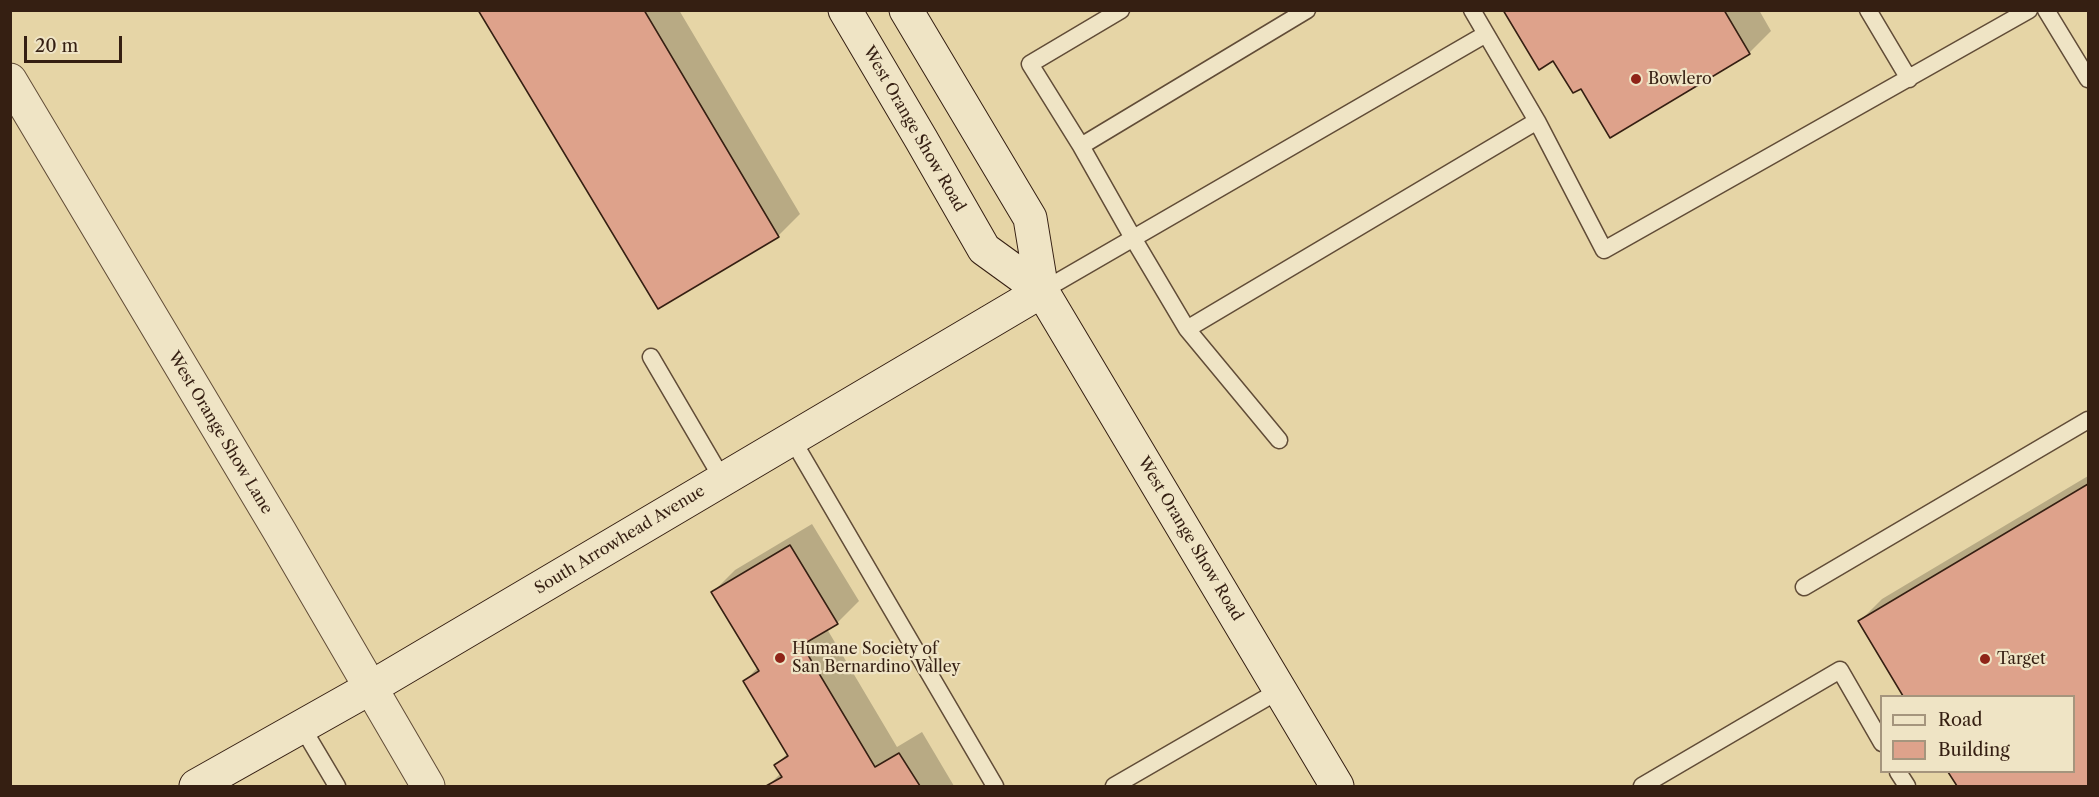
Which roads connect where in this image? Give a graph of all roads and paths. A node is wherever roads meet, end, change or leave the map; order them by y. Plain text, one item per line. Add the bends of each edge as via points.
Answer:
1 (844, 10) edge
2 (906, 10) edge
3 (1121, 10) edge
4 (1307, 10) edge
5 (1472, 10) edge
6 (1868, 10) edge
7 (2029, 10) edge
8 (2046, 10) edge
9 (1486, 34) junction
10 (1909, 79) junction
11 (2088, 79) edge
12 (10, 80) edge
13 (1537, 122) junction
14 (1081, 146) junction
15 (1133, 238) junction
16 (1042, 291) junction
17 (1188, 329) junction
18 (651, 357) dead end
19 (2088, 420) edge
20 (792, 439) junction
21 (1280, 441) dead end
22 (723, 480) junction
23 (1804, 587) dead end
24 (370, 688) junction
25 (1280, 690) junction
26 (302, 727) junction
27 (1880, 741) edge
28 (1899, 773) edge
29 (196, 786) edge
30 (337, 786) edge
31 (428, 786) edge
32 (994, 786) edge
33 (1114, 786) edge
34 (1337, 786) edge
35 (1642, 786) edge
36 (1907, 786) edge

1 - 16 street, West Orange Show Road via 984,249
2 - 16 street, West Orange Show Road via 1030,219
3 - 14 lane via 1030,64
4 - 14 lane
5 - 9 lane
6 - 10 lane
7 - 10 lane
8 - 11 lane
9 - 13 lane
9 - 15 lane
10 - 13 lane via 1604,250
12 - 24 street, West Orange Show Lane
13 - 17 lane
14 - 15 lane
15 - 16 lane
15 - 17 lane
16 - 20 street, South Arrowhead Avenue
16 - 25 street, West Orange Show Road
17 - 21 lane
18 - 22 lane
19 - 23 lane
20 - 22 street, South Arrowhead Avenue
20 - 32 lane
22 - 24 street, South Arrowhead Avenue
24 - 26 street, South Arrowhead Avenue
24 - 31 street, West Orange Show Lane
25 - 33 lane
25 - 34 street, West Orange Show Road
26 - 29 street, South Arrowhead Avenue
26 - 30 lane
27 - 35 lane via 1839,670
28 - 36 lane

